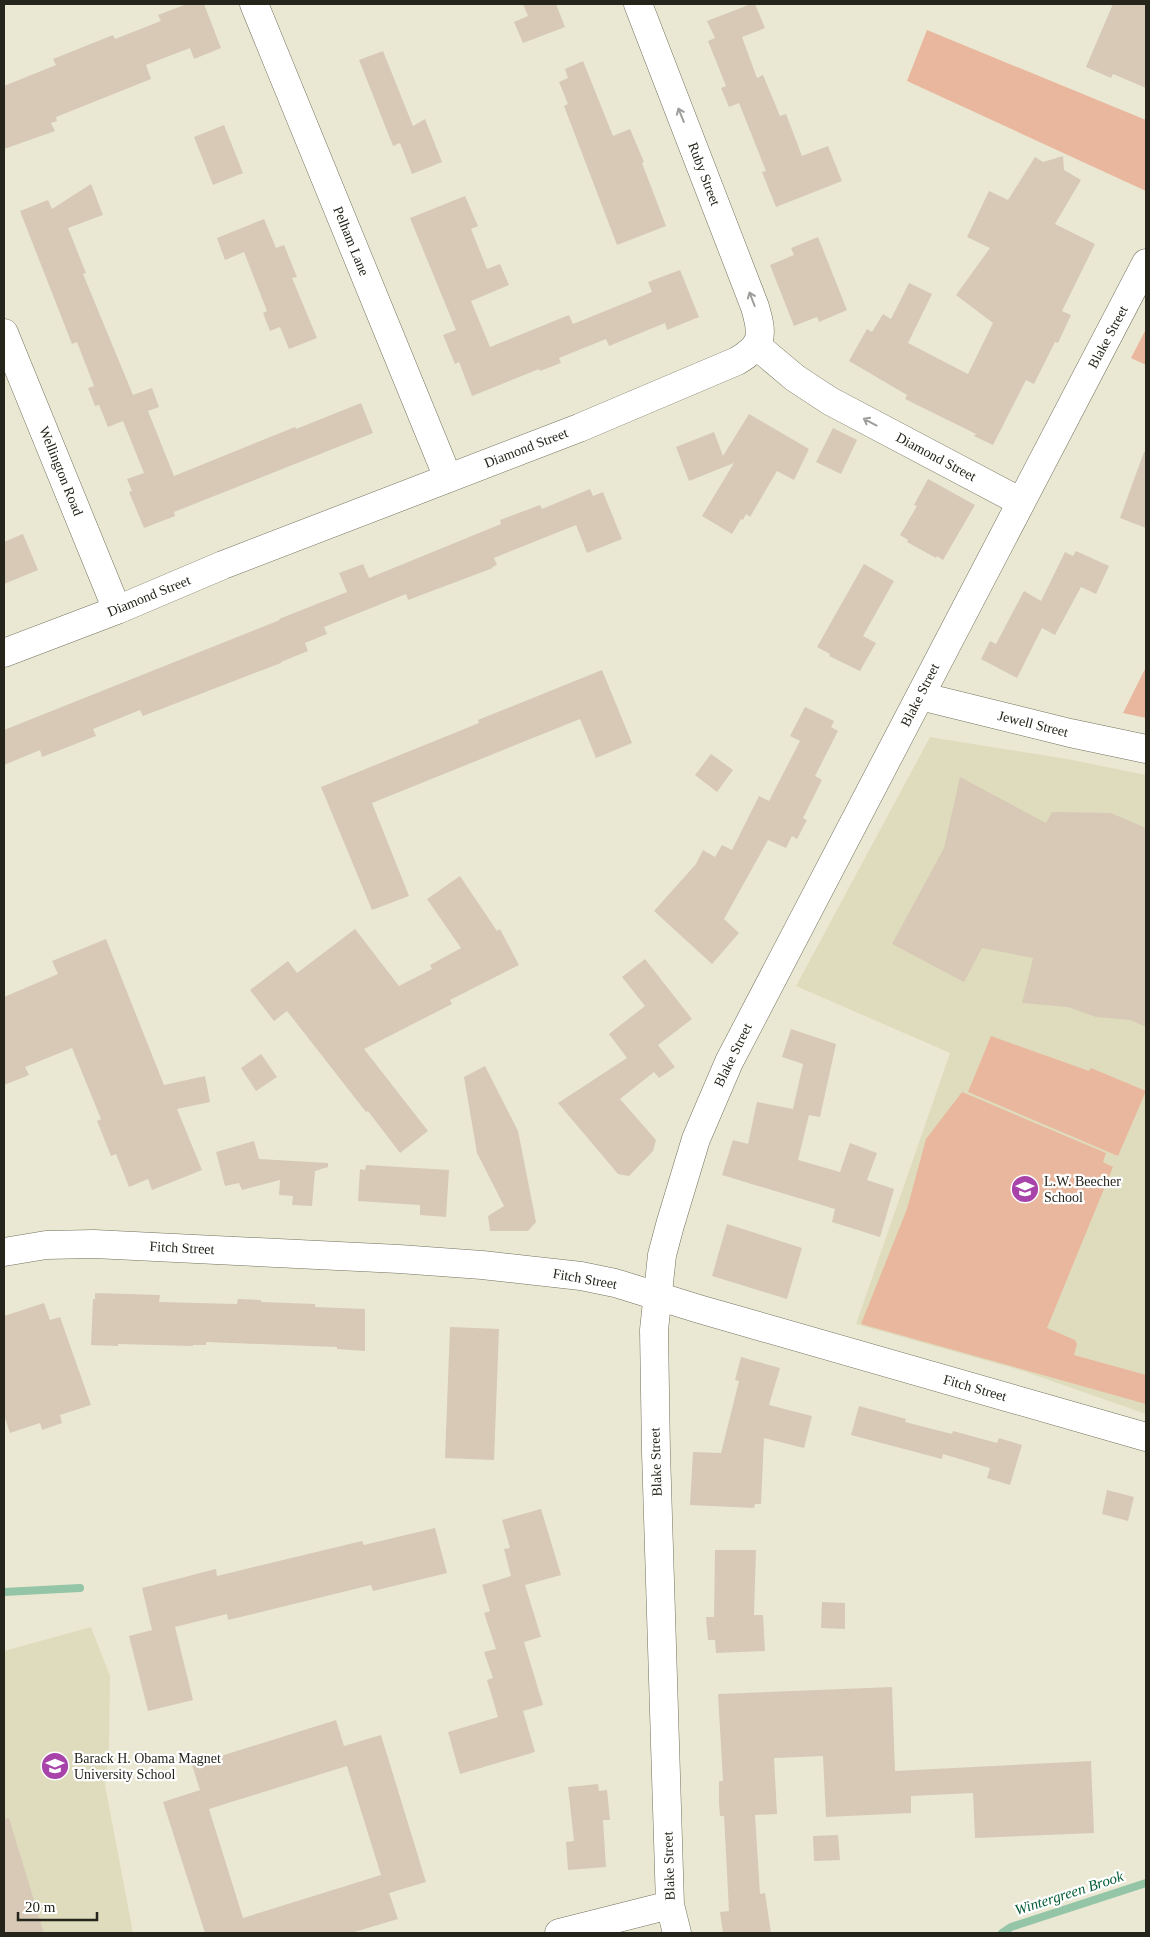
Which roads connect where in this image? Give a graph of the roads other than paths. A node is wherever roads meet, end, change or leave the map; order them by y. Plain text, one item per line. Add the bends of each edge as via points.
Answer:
1 (254, 4) edge
2 (638, 4) edge
3 (1146, 263) edge
4 (4, 333) edge
5 (757, 346) junction
6 (448, 478) junction
7 (1021, 502) junction
8 (117, 610) junction
9 (4, 653) edge
10 (920, 696) junction
11 (1146, 749) edge
12 (4, 1252) edge
13 (658, 1296) junction
14 (1146, 1437) edge
15 (670, 1905) junction
16 (559, 1933) edge
17 (677, 1933) edge

1 - 6 street, Pelham Lane
5 -> 2 street, Ruby Street via 760,325 755,307
3 - 7 street, Blake Street
4 - 8 street, Wellington Road
5 - 6 street, Diamond Street via 737,361 579,428
7 -> 5 street, Diamond Street via 830,401 795,378
6 - 8 street, Diamond Street via 223,565
7 - 10 street, Blake Street
8 - 9 street, Diamond Street
10 - 11 street, Jewell Street
10 - 13 street, Blake Street via 744,1032 708,1109 670,1225 662,1255
12 - 13 street, Fitch Street via 46,1244 94,1244 398,1259 581,1276
13 - 14 street, Fitch Street
13 - 15 street, Blake Street via 654,1330 656,1452
15 - 16 street
15 - 17 street, Blake Street

